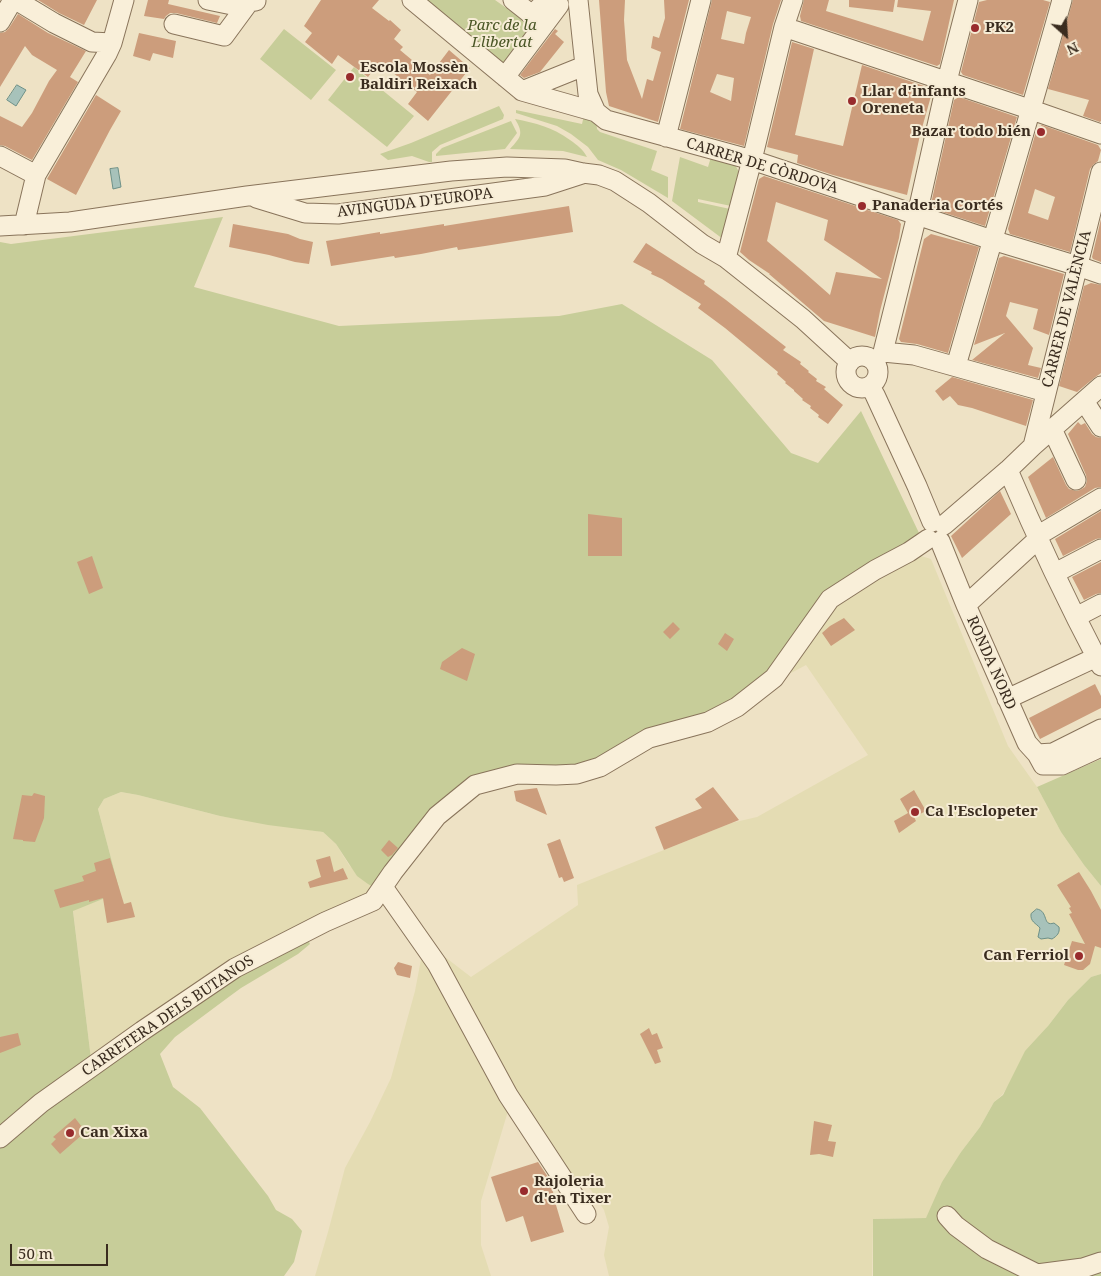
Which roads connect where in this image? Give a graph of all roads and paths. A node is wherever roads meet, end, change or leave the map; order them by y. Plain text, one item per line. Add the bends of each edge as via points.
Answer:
1 (15, 0) edge
2 (124, 0) edge
3 (208, 0) edge
4 (412, 0) edge
5 (513, 0) edge
6 (578, 0) edge
7 (701, 0) edge
8 (793, 0) edge
9 (968, 0) edge
10 (1062, 0) edge
11 (255, 1) edge
12 (553, 3) edge
13 (0, 22) edge
14 (174, 24) dead end
15 (784, 27) junction
16 (112, 43) junction
17 (584, 66) junction
18 (505, 77) junction
19 (947, 81) junction
20 (522, 91) junction
21 (1032, 110) junction
22 (596, 112) junction
23 (1101, 134) edge
24 (666, 136) junction
25 (0, 156) edge
26 (752, 160) junction
27 (1101, 172) edge
28 (583, 173) junction
29 (36, 175) junction
30 (247, 196) junction
31 (917, 215) junction
32 (24, 225) junction
33 (0, 226) edge
34 (992, 240) junction
35 (726, 258) junction
36 (1078, 266) junction
37 (1101, 274) edge
38 (878, 356) junction
39 (850, 362) junction
40 (956, 366) junction
41 (870, 386) junction
42 (1101, 386) edge
43 (1046, 392) junction
44 (1084, 401) junction
45 (1101, 427) edge
46 (1052, 429) junction
47 (1032, 446) junction
48 (1008, 470) junction
49 (1076, 480) dead end
50 (1101, 498) edge
51 (936, 531) junction
52 (1038, 537) junction
53 (1101, 548) edge
54 (1055, 573) junction
55 (1101, 604) edge
56 (966, 605) junction
57 (1076, 618) junction
58 (1099, 660) edge
59 (1007, 699) junction
60 (1101, 728) edge
61 (1101, 747) edge
62 (1040, 760) junction
63 (382, 887) junction
64 (0, 1138) edge
65 (586, 1214) dead end
66 (947, 1216) dead end
67 (1101, 1262) edge

1 - 13 street
1 - 16 street via 92,42
2 - 16 street
3 - 11 street via 232,5
4 - 18 street
5 - 12 street via 532,15
6 - 17 street
7 - 24 street
8 - 15 street
9 - 19 street
10 - 21 street
11 - 14 street via 224,36
12 - 18 street
15 - 19 street
15 - 26 street
16 - 29 street
17 - 20 street
17 - 22 street via 588,94
18 - 20 street
19 - 21 street
19 - 31 street
20 - 22 street, CARRER DE CÒRDOVA
21 - 23 street
21 - 34 street
22 - 24 street, CARRER DE CÒRDOVA via 606,120
24 - 26 street, CARRER DE CÒRDOVA
25 - 29 street
26 - 31 street, CARRER DE CÒRDOVA
26 - 35 street
27 - 36 street, CARRER DE VALÈNCIA
28 - 30 street, AVINGUDA D'EUROPA via 565,169 507,167
28 - 30 street, AVINGUDA D'EUROPA via 545,186 338,214 305,213
28 - 35 street, AVINGUDA D'EUROPA via 615,181
29 - 32 street
30 - 32 street, AVINGUDA D'EUROPA via 70,222
31 - 34 street, CARRER DE CÒRDOVA
31 - 38 street
32 - 33 street, AVINGUDA D'EUROPA
34 - 36 street, CARRER DE CÒRDOVA
34 - 40 street
35 - 39 street, AVINGUDA D'EUROPA via 803,319
36 - 37 street, CARRER DE CÒRDOVA
36 - 43 street, CARRER DE VALÈNCIA
38 - 39 street via 860,356
38 - 40 street via 914,355
38 - 41 street via 878,376
39 - 41 street via 846,373 850,382 858,387
40 - 43 street
41 - 51 street, RONDA NORD
42 - 44 street, CARRETERA DELS BUTANOS
43 - 47 street, CARRER DE VALÈNCIA
44 - 45 street
44 - 46 street, CARRETERA DELS BUTANOS
46 - 47 street, CARRETERA DELS BUTANOS
46 - 49 street
47 - 48 street, CARRETERA DELS BUTANOS
48 - 51 street, CARRETERA DELS BUTANOS
48 - 52 street
50 - 52 street
51 - 56 street, RONDA NORD
51 - 63 street, CARRETERA DELS BUTANOS via 909,552 830,599 774,678 737,707 708,722 649,738 600,767 577,774 517,774 475,785 437,816
52 - 54 street
52 - 56 street
53 - 54 street
54 - 57 street
55 - 57 street
56 - 59 street, RONDA NORD
57 - 58 street
58 - 59 street
59 - 62 street, RONDA NORD via 1027,743
60 - 62 street
61 - 62 street via 1062,765
63 - 64 street, CARRETERA DELS BUTANOS via 373,901 235,968 41,1103
63 - 65 street via 437,964 508,1095
66 - 67 street via 987,1249 1037,1274 1083,1268

